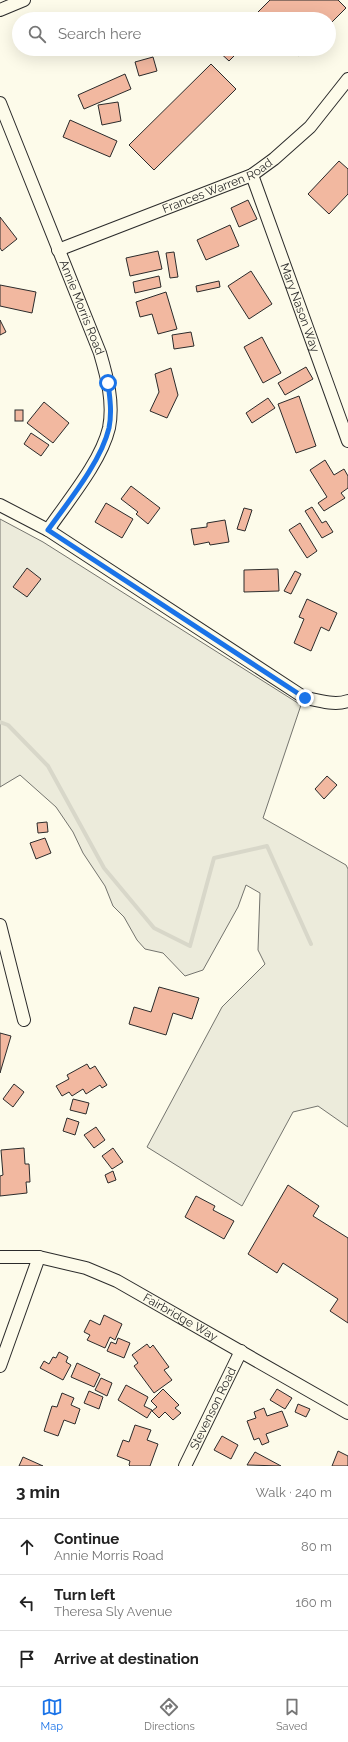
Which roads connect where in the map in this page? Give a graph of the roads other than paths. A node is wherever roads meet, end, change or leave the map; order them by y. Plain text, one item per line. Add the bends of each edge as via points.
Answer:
1 (24, 0) edge
2 (0, 10) edge
3 (348, 79) edge
4 (0, 103) edge
5 (252, 175) junction
6 (58, 250) junction
7 (348, 441) edge
8 (0, 505) edge
9 (48, 530) junction
10 (348, 701) edge
11 (0, 925) edge
12 (24, 1020) dead end
13 (0, 1257) edge
14 (39, 1257) junction
15 (241, 1351) junction
16 (0, 1366) edge
17 (348, 1413) edge
18 (185, 1466) edge

1 - 2 street
3 - 5 street, Frances Warren Road via 310,127
4 - 6 street, Annie Morris Road
5 - 6 street, Frances Warren Road
5 - 7 street, Mary Nason Way
6 - 9 street, Annie Morris Road via 100,353 108,383 110,417 106,437 92,466
8 - 9 street
9 - 10 street via 305,698 327,702
11 - 12 street
13 - 14 street, Fairbridge Way
14 - 15 street, Fairbridge Way via 86,1268 117,1281
14 - 16 street
15 - 17 street, Fairbridge Way
15 - 18 street, Stevenson Road

